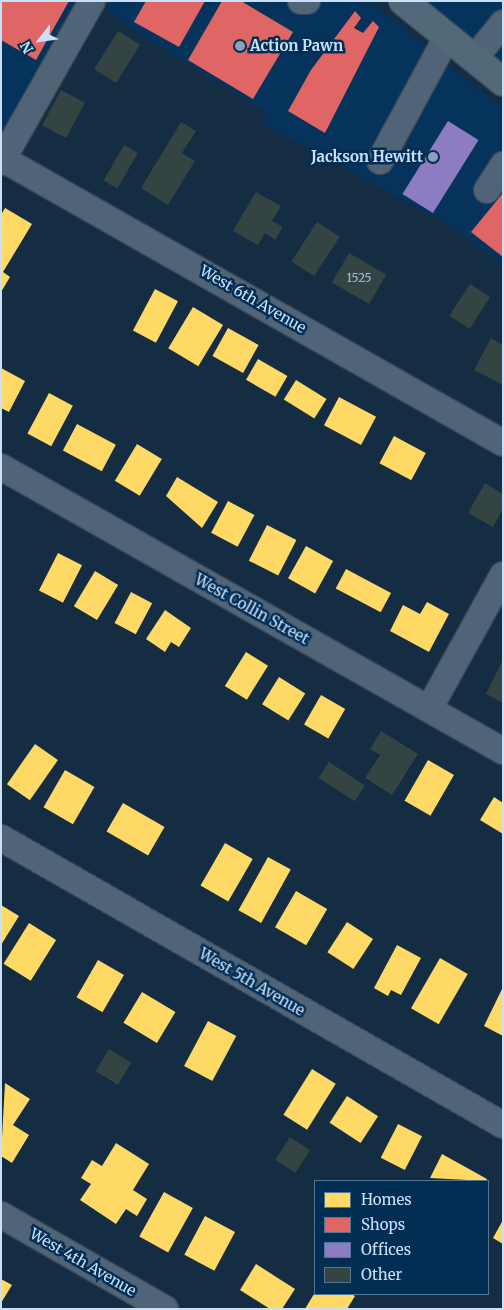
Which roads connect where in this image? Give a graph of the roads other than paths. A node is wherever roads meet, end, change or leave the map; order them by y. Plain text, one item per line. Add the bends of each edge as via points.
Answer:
1 (92, 1) edge
2 (301, 1) edge
3 (307, 1) edge
4 (403, 1) edge
5 (503, 23) edge
6 (447, 37) junction
7 (474, 59) junction
8 (503, 82) edge
9 (2, 159) edge
10 (380, 160) dead end
11 (503, 165) edge
12 (487, 190) dead end
13 (503, 442) edge
14 (1, 467) edge
15 (503, 575) edge
16 (429, 709) junction
17 (503, 751) edge
18 (1, 838) edge
19 (503, 1125) edge
20 (1, 1215) edge
21 (165, 1309) edge

1 - 9 street
2 - 3 street
4 - 6 main road
5 - 7 street
6 - 7 main road
6 - 10 street
7 - 8 main road
9 - 13 street, West 6th Avenue
11 - 12 street
14 - 16 street, West Collin Street
15 - 16 street
16 - 17 street, West Collin Street
18 - 19 street, West 5th Avenue
20 - 21 street, West 4th Avenue

